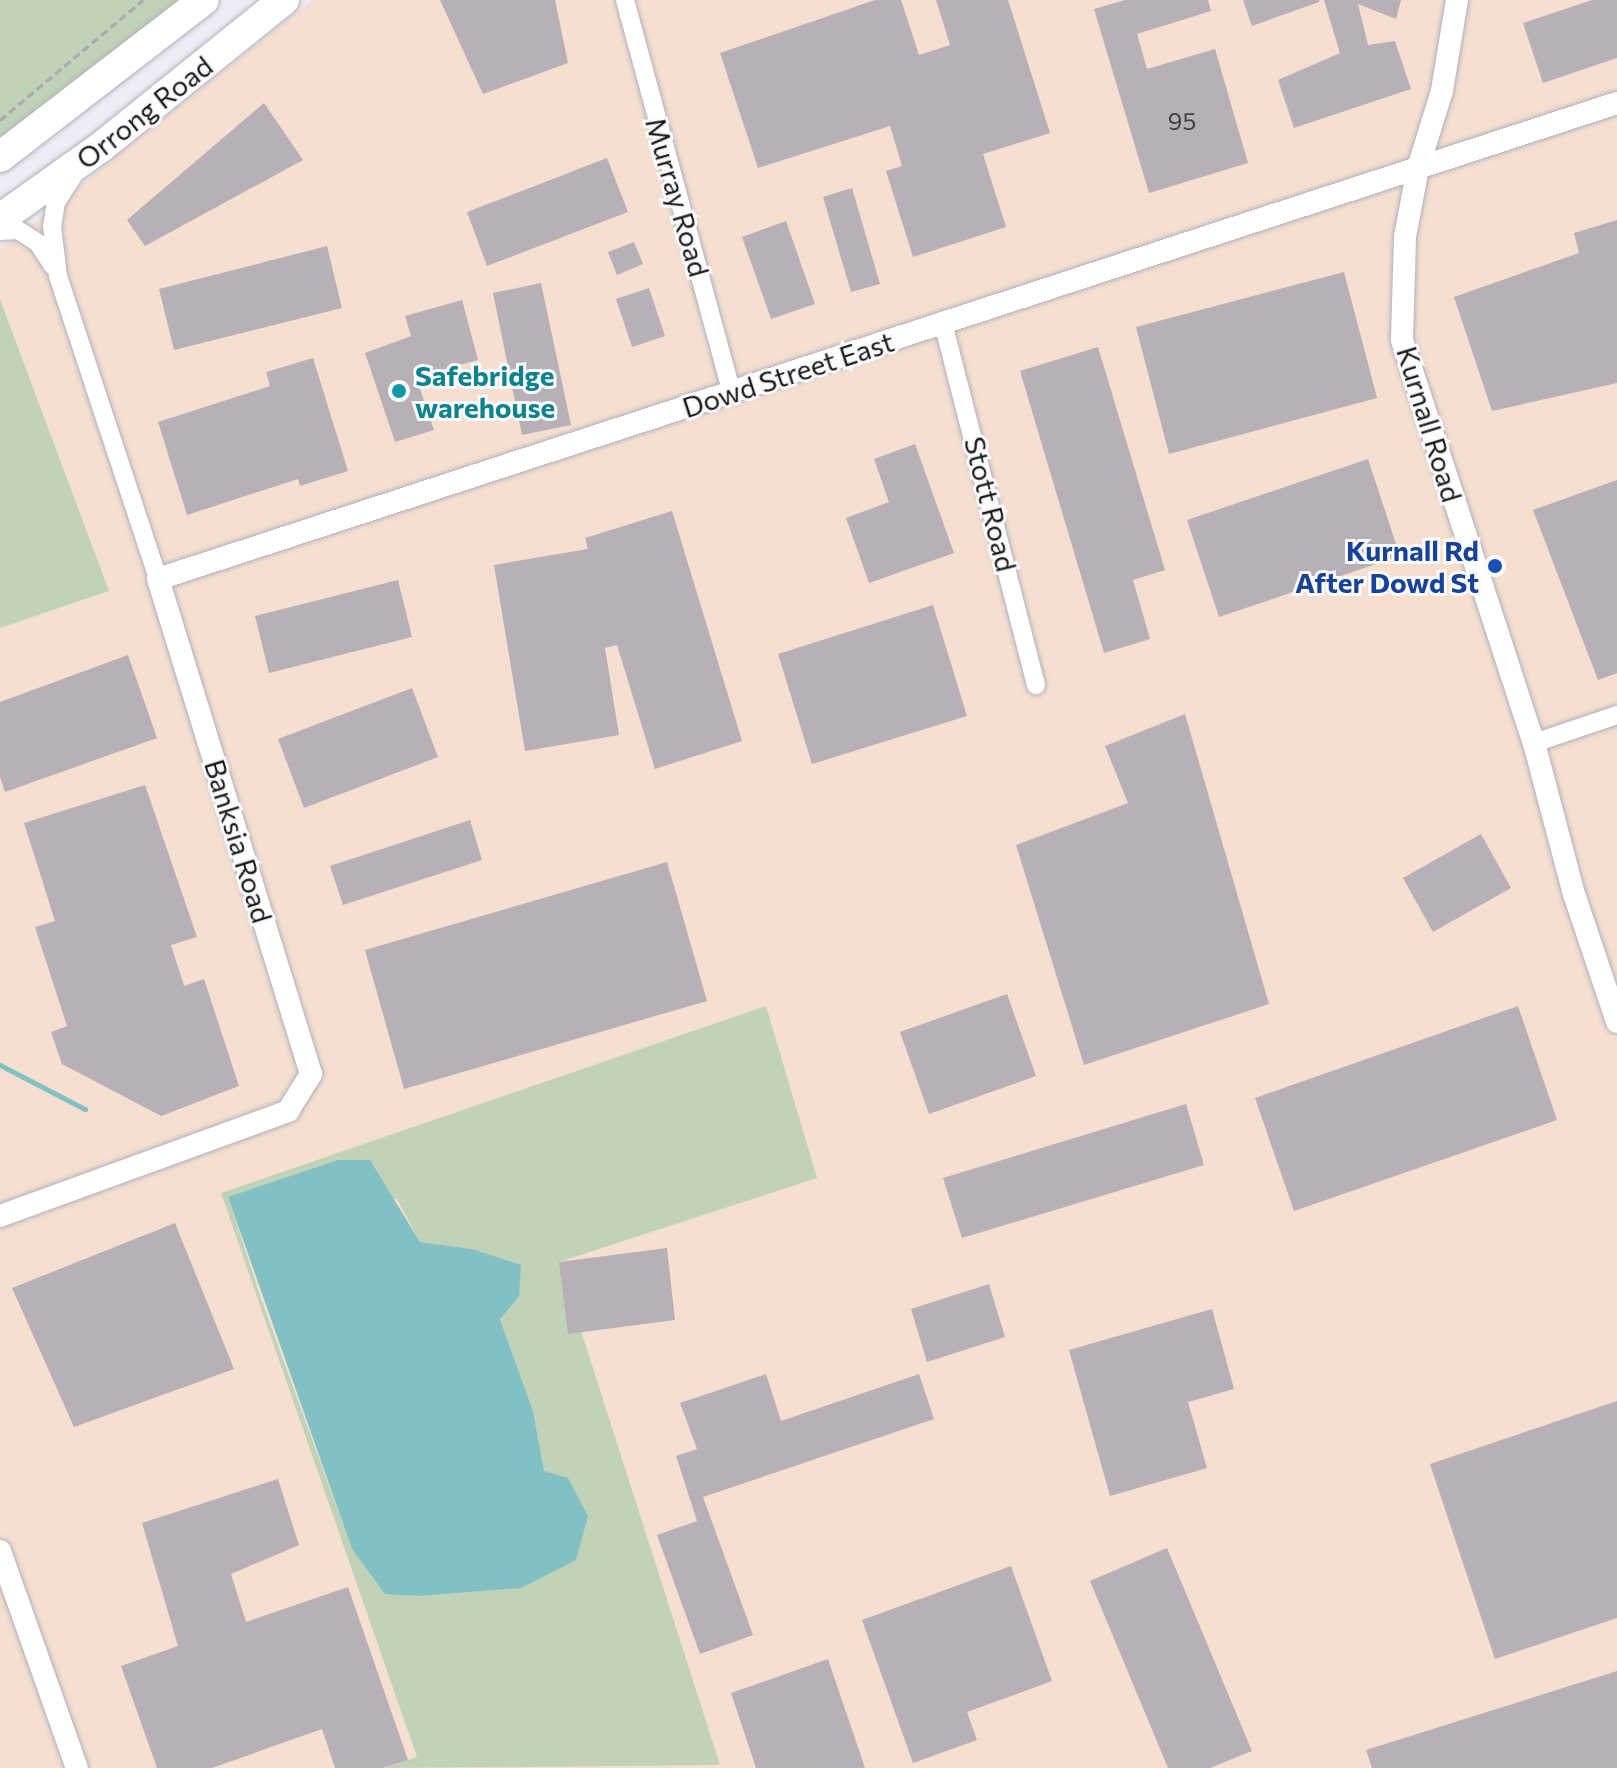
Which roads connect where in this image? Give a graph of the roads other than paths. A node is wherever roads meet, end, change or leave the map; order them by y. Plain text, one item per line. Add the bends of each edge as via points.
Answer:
1 (204, 0) edge
2 (284, 0) edge
3 (625, 0) edge
4 (1457, 0) edge
5 (1617, 103) edge
6 (101, 147) junction
7 (0, 157) edge
8 (1418, 168) junction
9 (0, 219) edge
10 (0, 231) edge
11 (58, 276) junction
12 (943, 323) junction
13 (732, 393) junction
14 (158, 579) junction
15 (1036, 685) dead end
16 (1617, 715) edge
17 (1534, 743) junction
18 (1617, 1022) edge
19 (0, 1216) edge
20 (0, 1551) edge
21 (77, 1768) edge

1 - 7 highway, Orrong Road
2 - 6 highway, Orrong Road
3 - 13 street, Murray Road
4 - 8 street, Kurnall Road via 1442,91
5 - 8 street, Dowd Street East
6 - 9 highway, Orrong Road
6 - 11 street, Banksia Road via 56,202 52,247
8 - 12 street, Dowd Street East
8 - 17 street, Kurnall Road via 1405,237 1402,340
10 - 11 street, Banksia Road via 18,230 38,243
11 - 14 street, Banksia Road
12 - 13 street, Dowd Street East
12 - 15 street, Stott Road
13 - 14 street, Dowd Street East
14 - 19 street, Banksia Road via 311,1074 288,1111
16 - 17 street
17 - 18 street, Kurnall Road via 1574,894
20 - 21 street

